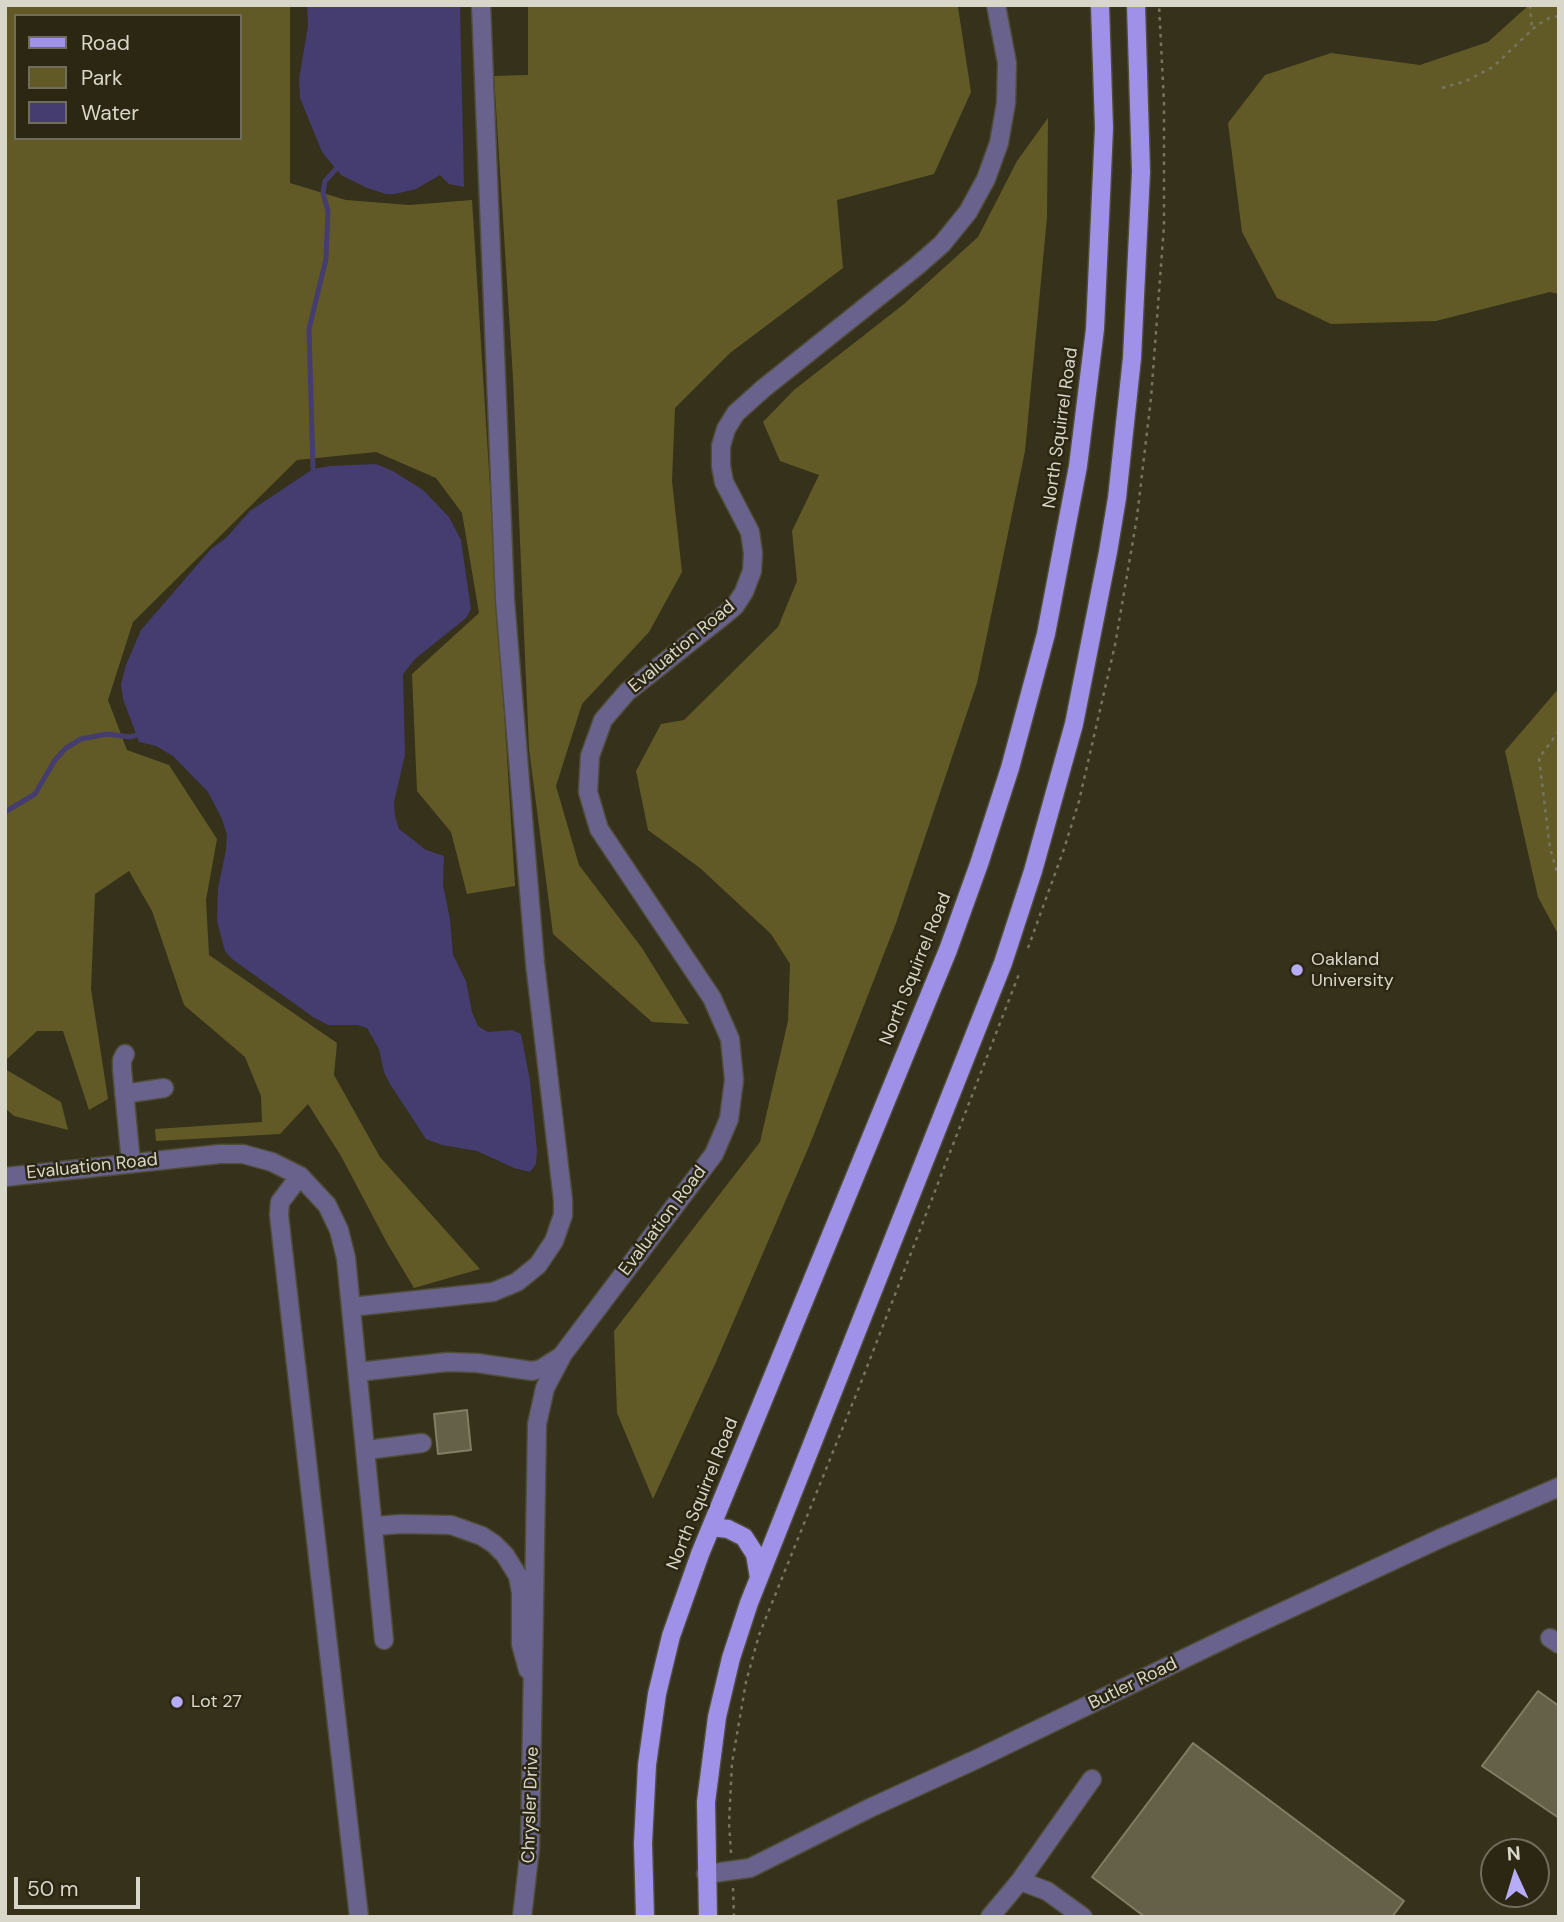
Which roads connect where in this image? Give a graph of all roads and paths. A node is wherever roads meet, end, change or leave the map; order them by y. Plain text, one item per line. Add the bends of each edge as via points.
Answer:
1 (481, 5) edge
2 (996, 5) edge
3 (1100, 5) edge
4 (1136, 5) edge
5 (1530, 5) edge
6 (1559, 16) edge
7 (1532, 30) junction
8 (1442, 88) dead end
9 (1559, 731) edge
10 (1559, 879) edge
11 (125, 1054) dead end
12 (164, 1088) dead end
13 (124, 1094) junction
14 (131, 1163) junction
15 (300, 1176) junction
16 (5, 1177) edge
17 (351, 1307) junction
18 (563, 1354) junction
19 (359, 1373) junction
20 (422, 1443) dead end
21 (367, 1450) junction
22 (1559, 1487) edge
23 (375, 1527) junction
24 (712, 1527) junction
25 (759, 1578) junction
26 (384, 1640) dead end
27 (534, 1693) junction
28 (1092, 1779) dead end
29 (706, 1874) junction
30 (1020, 1881) junction
31 (733, 1890) dead end
32 (1077, 1915) edge
33 (359, 1917) edge
34 (522, 1917) edge
35 (645, 1917) edge
36 (708, 1917) edge
37 (734, 1917) edge
38 (990, 1917) edge

1 - 17 street via 505,600 535,962 563,1215 554,1241 538,1265 517,1282 493,1292
2 - 18 street, Evaluation Road via 1007,63 1006,103 986,179 968,212 942,244 736,413 721,446 721,466 724,482 750,532 752,571 744,592 735,606 627,692 603,720 590,756 588,792 598,829 712,998 730,1039 734,1080 729,1119 714,1154
3 - 24 main road, North Squirrel Road via 1104,128 1096,329 1067,534 1030,702 948,950
4 - 25 main road via 1141,172 1132,358 1115,512 1074,724 999,974
5 - 7 path
6 - 7 path
7 - 8 path via 1499,63
9 - 10 path via 1539,758 1550,848
11 - 13 street via 121,1069
12 - 13 street
13 - 14 street
14 - 15 street, Evaluation Road via 243,1154
14 - 16 street, Evaluation Road
15 - 17 street, Evaluation Road via 327,1205 339,1230
15 - 33 street via 280,1202 279,1215
17 - 19 street, Evaluation Road
18 - 19 street, Evaluation Road via 532,1371 447,1362
18 - 27 street, Evaluation Road via 545,1388 537,1424
19 - 21 street, Evaluation Road
20 - 21 street
21 - 23 street, Evaluation Road
22 - 29 street, Butler Road via 1235,1634 750,1868
23 - 26 street, Evaluation Road
23 - 27 street via 451,1525 482,1536 505,1555 518,1576 521,1644
24 - 25 main road via 744,1537 755,1554
24 - 35 main road, North Squirrel Road via 671,1636 651,1729 644,1803
25 - 29 main road via 731,1658 717,1717 706,1802
27 - 34 street, Chrysler Drive via 530,1848
28 - 30 street
29 - 36 main road
30 - 32 street via 1047,1891
30 - 38 street
31 - 37 path

